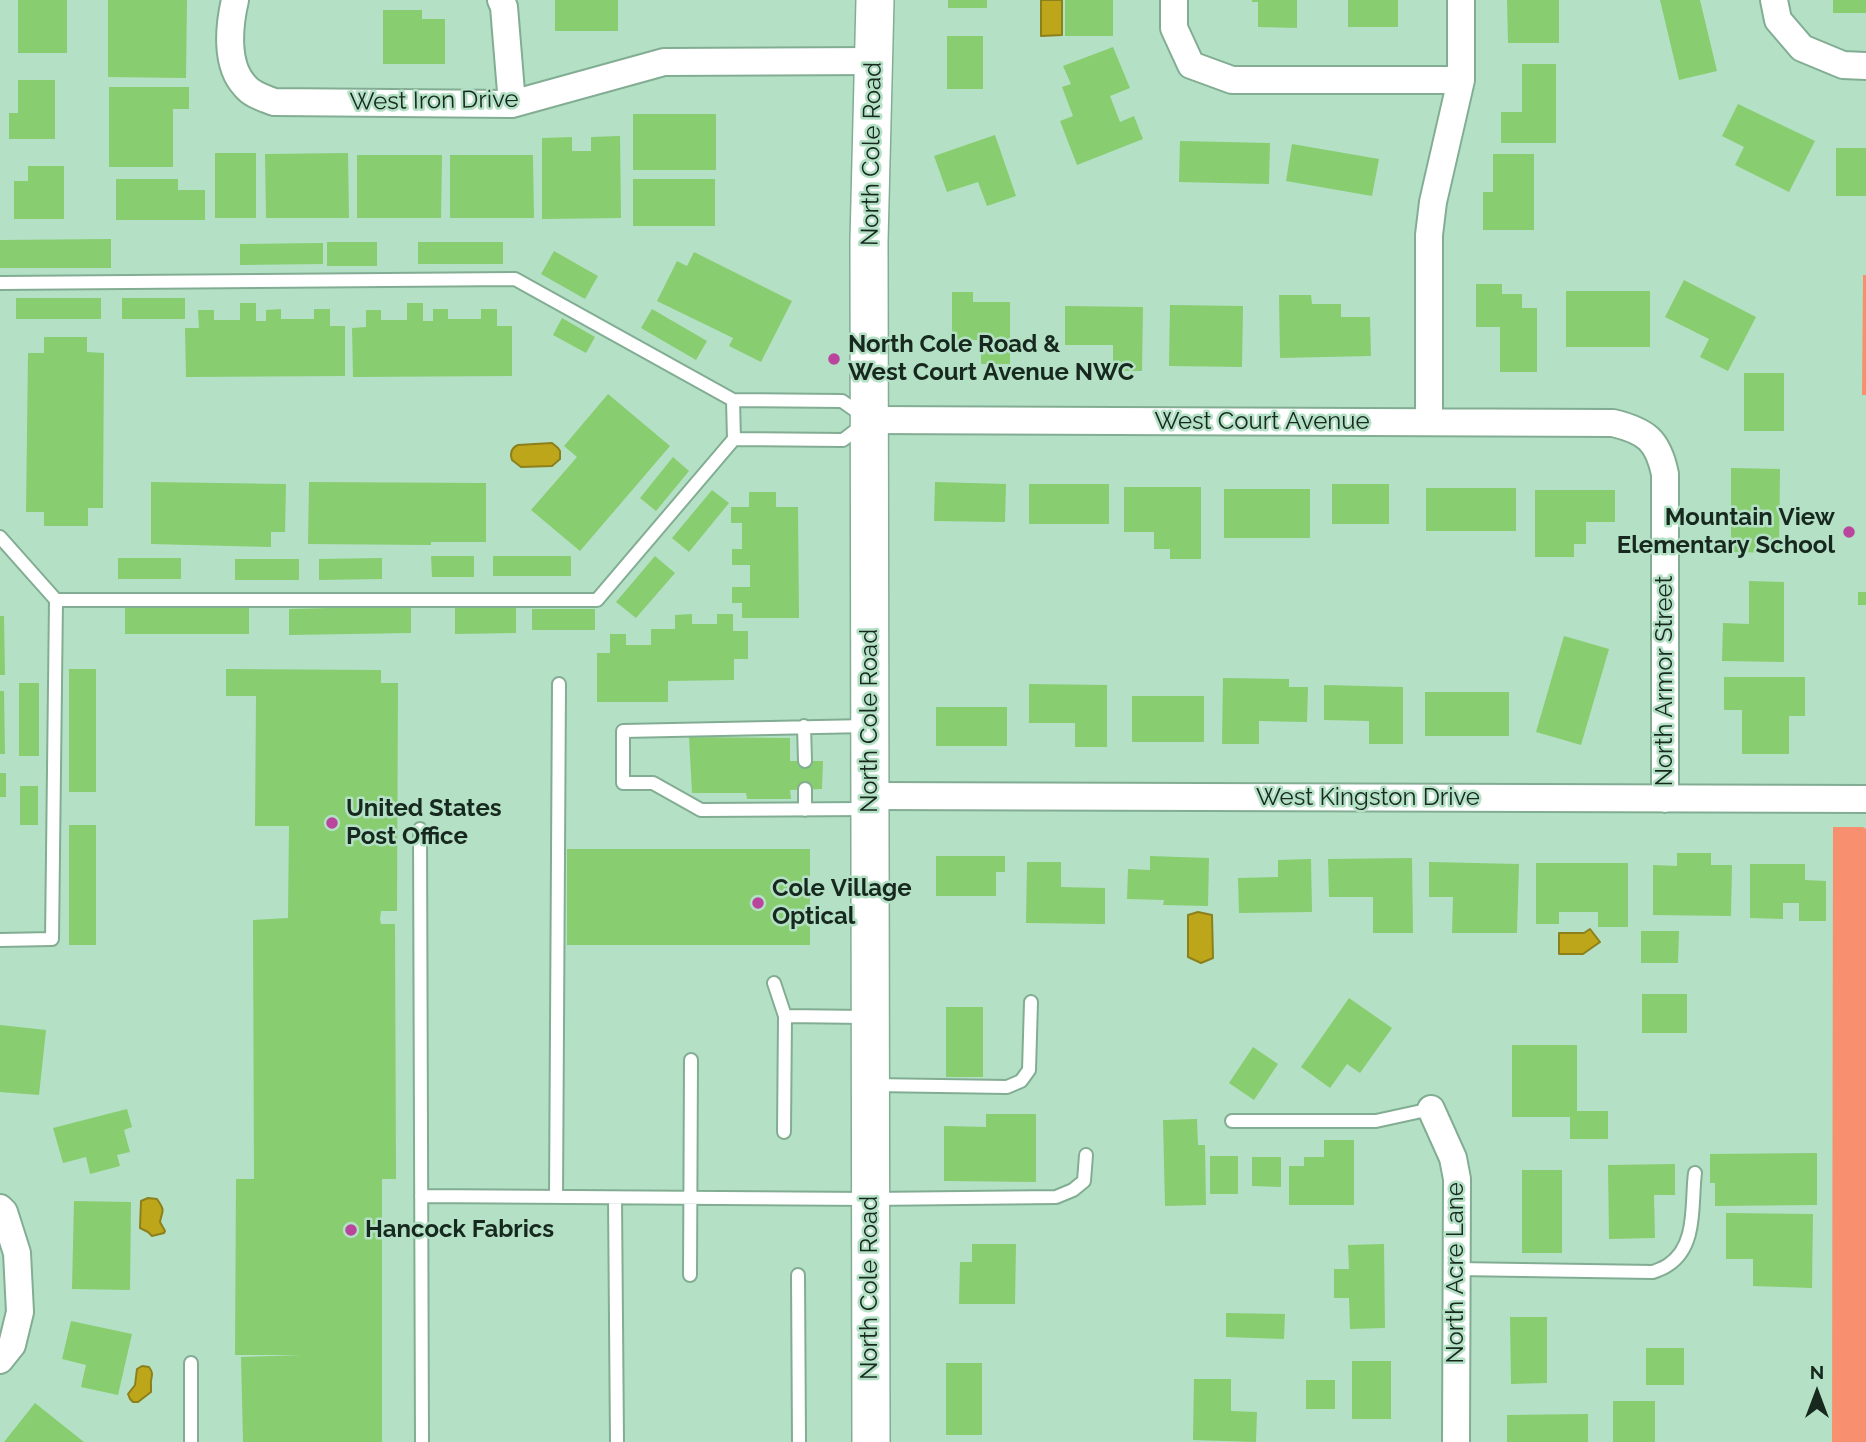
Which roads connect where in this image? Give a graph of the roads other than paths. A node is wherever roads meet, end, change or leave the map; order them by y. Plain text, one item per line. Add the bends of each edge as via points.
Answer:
1 (235, 0) edge
2 (501, 0) edge
3 (875, 0) edge
4 (1174, 0) edge
5 (1461, 0) edge
6 (1774, 0) edge
7 (874, 61) junction
8 (1866, 65) edge
9 (1461, 80) junction
10 (512, 104) junction
11 (0, 283) edge
12 (733, 400) junction
13 (869, 420) junction
14 (1429, 422) junction
15 (734, 439) junction
16 (1651, 439) joint
17 (0, 537) edge
18 (56, 600) junction
19 (559, 684) dead end
20 (804, 726) junction
21 (870, 726) junction
22 (805, 761) dead end
23 (805, 789) dead end
24 (1665, 799) junction
25 (1866, 799) edge
26 (870, 803) junction
27 (805, 810) junction
28 (420, 829) dead end
29 (0, 940) edge
30 (774, 983) dead end
31 (1031, 1002) dead end
32 (785, 1016) junction
33 (870, 1017) junction
34 (691, 1060) dead end
35 (870, 1085) junction
36 (1431, 1109) joint
37 (1232, 1121) dead end
38 (784, 1132) dead end
39 (1086, 1155) dead end
40 (1695, 1173) dead end
41 (421, 1196) junction
42 (556, 1197) junction
43 (615, 1198) junction
44 (690, 1199) junction
45 (870, 1199) junction
46 (0, 1208) edge
47 (1457, 1269) junction
48 (690, 1275) dead end
49 (798, 1275) dead end
50 (0, 1360) edge
51 (191, 1363) dead end
52 (191, 1442) edge
53 (422, 1442) edge
54 (617, 1442) edge
55 (799, 1442) edge
56 (871, 1442) edge
57 (1456, 1442) edge

1 - 10 street, West Iron Drive via 231,56 236,73 258,96 274,102
2 - 10 street
3 - 7 main road, North Cole Road
4 - 9 street via 1174,28 1191,65 1232,80
5 - 9 street
6 - 8 street via 1778,20 1802,48 1843,65
7 - 10 street, West Iron Drive via 664,62
7 - 13 main road, North Cole Road
9 - 14 street via 1429,235
11 - 12 lane via 515,279
12 - 13 lane via 842,401
12 - 15 lane
13 - 14 street, West Court Avenue
13 - 15 lane via 842,440
13 - 21 main road, North Cole Road
14 - 16 street, West Court Avenue via 1613,423 1634,428
15 - 18 lane via 597,600
16 - 24 street, North Armor Street via 1665,474
17 - 18 lane
18 - 29 lane via 52,939
19 - 42 lane
20 - 21 lane
20 - 22 lane
20 - 27 lane via 623,731 624,783 653,783 701,810
21 - 26 main road, North Cole Road
23 - 27 lane
24 - 25 street, West Kingston Drive
24 - 26 street, West Kingston Drive
26 - 27 lane
26 - 33 main road, North Cole Road
28 - 41 lane
30 - 32 lane
31 - 35 lane via 1029,1070 1021,1081 1007,1087
32 - 33 lane
32 - 38 lane
33 - 35 main road, North Cole Road
34 - 44 lane
35 - 45 main road, North Cole Road
36 - 37 lane via 1376,1121
36 - 47 street, North Acre Lane via 1453,1158 1457,1179
39 - 45 lane via 1084,1181 1056,1197
40 - 47 lane via 1691,1230 1683,1249 1670,1265 1653,1272
41 - 42 lane
41 - 53 lane
42 - 43 lane
43 - 44 lane
43 - 54 lane
44 - 45 lane
44 - 48 lane
45 - 56 main road, North Cole Road
46 - 50 street via 17,1253 20,1312 12,1345
47 - 57 street, North Acre Lane
49 - 55 lane
51 - 52 lane

